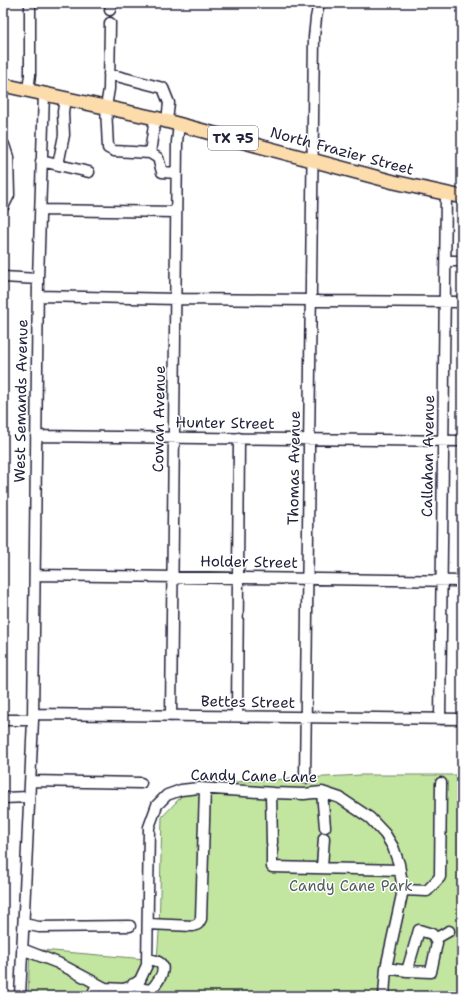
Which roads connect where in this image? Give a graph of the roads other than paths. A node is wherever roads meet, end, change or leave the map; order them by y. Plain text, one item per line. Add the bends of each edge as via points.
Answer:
1 (30, 3) edge
2 (319, 3) edge
3 (110, 23) dead end
4 (109, 74) junction
5 (3, 85) edge
6 (28, 90) junction
7 (44, 93) junction
8 (65, 98) junction
9 (106, 107) junction
10 (167, 121) junction
11 (3, 145) edge
12 (150, 153) junction
13 (313, 160) junction
14 (41, 161) junction
15 (58, 165) junction
16 (89, 172) dead end
17 (176, 173) junction
18 (446, 194) junction
19 (462, 197) edge
20 (3, 207) edge
21 (40, 210) junction
22 (176, 212) junction
23 (462, 260) edge
24 (446, 261) junction
25 (3, 277) edge
26 (38, 278) junction
27 (38, 296) junction
28 (176, 299) junction
29 (311, 300) junction
30 (445, 302) junction
31 (462, 302) edge
32 (36, 436) junction
33 (173, 437) junction
34 (239, 438) junction
35 (309, 440) junction
36 (443, 441) junction
37 (462, 441) edge
38 (35, 575) junction
39 (172, 576) junction
40 (238, 577) junction
41 (308, 578) junction
42 (442, 580) junction
43 (462, 581) edge
44 (171, 716) junction
45 (237, 716) junction
46 (33, 717) junction
47 (306, 717) junction
48 (440, 719) junction
49 (462, 719) edge
50 (3, 720) edge
51 (305, 778) dead end
52 (30, 781) junction
53 (141, 783) dead end
54 (440, 783) dead end
55 (205, 789) junction
56 (322, 792) junction
57 (271, 793) junction
58 (29, 797) junction
59 (3, 798) edge
60 (325, 826) dead end
61 (324, 838) dead end
62 (322, 867) junction
63 (400, 870) junction
64 (402, 890) junction
65 (24, 924) junction
66 (148, 924) junction
67 (130, 926) dead end
68 (449, 931) dead end
69 (435, 939) junction
70 (22, 948) junction
71 (147, 960) junction
72 (386, 968) junction
73 (407, 971) junction
74 (97, 984) junction
75 (134, 984) junction
76 (20, 996) edge
77 (92, 996) edge
78 (384, 996) edge

1 - 6 street
2 - 13 street, Thomas Avenue via 314,37
3 - 4 street
4 - 9 street
4 - 10 street via 163,88 169,103
5 - 6 main road, North Frazier Street / TX 75
6 - 7 main road, North Frazier Street / TX 75
7 - 8 main road, North Frazier Street / TX 75
7 - 14 street, West Semands Avenue
8 - 9 main road, North Frazier Street / TX 75
8 - 15 street via 64,135
9 - 10 main road, North Frazier Street / TX 75
9 - 12 street via 108,148 114,151
10 - 12 street
10 - 13 main road, North Frazier Street / TX 75
10 - 17 street, Cowan Avenue via 177,142
11 - 20 street via 8,157 9,195
12 - 17 street via 158,158 162,172
13 - 18 main road, North Frazier Street / TX 75
13 - 29 street, Thomas Avenue
14 - 15 street
14 - 21 street, West Semands Avenue
15 - 16 street
17 - 22 street, Cowan Avenue
18 - 19 main road, North Frazier Street / TX 75
18 - 24 street, Callahan Avenue
21 - 22 street
21 - 26 street, West Semands Avenue
22 - 28 street, Cowan Avenue
23 - 24 street
24 - 30 street, Callahan Avenue
25 - 26 street
26 - 27 street, West Semands Avenue
27 - 28 street
27 - 32 street, West Semands Avenue
28 - 29 street
28 - 33 street, Cowan Avenue
29 - 30 street
29 - 35 street, Thomas Avenue
30 - 31 street
30 - 36 street, Callahan Avenue
32 - 33 street, Hunter Street
32 - 38 street, West Semands Avenue
33 - 34 street, Hunter Street
33 - 39 street, Cowan Avenue
34 - 35 street, Hunter Street
34 - 40 street
35 - 36 street, Hunter Street
35 - 41 street, Thomas Avenue
36 - 37 street, Hunter Street
36 - 42 street, Callahan Avenue
38 - 39 street, Holder Street
38 - 46 street, West Semands Avenue
39 - 40 street, Holder Street
39 - 44 street, Cowan Avenue
40 - 41 street, Holder Street
40 - 45 street
41 - 42 street, Holder Street
41 - 47 street, Thomas Avenue
42 - 43 street, Holder Street
42 - 48 street, Callahan Avenue
44 - 45 street, Bettes Street
44 - 46 street, Bettes Street
45 - 47 street, Bettes Street
46 - 50 street, Bettes Street
46 - 52 street, West Semands Avenue
47 - 48 street, Bettes Street
47 - 51 street, Thomas Avenue
48 - 49 street, Bettes Street
52 - 53 street
52 - 58 street, West Semands Avenue
54 - 64 street via 440,877 427,891
55 - 57 street, Candy Cane Lane
55 - 66 street, Candy Cane Lane via 181,790 167,795 157,805 150,827
55 - 66 street via 201,919 193,926
56 - 57 street, Candy Cane Lane
56 - 60 street
56 - 63 street, Candy Cane Lane via 340,798 370,818 393,847
57 - 62 street via 272,867
58 - 59 street
58 - 65 street, West Semands Avenue
61 - 62 street
62 - 63 street
63 - 64 street, Candy Cane Lane
64 - 72 street, Candy Cane Lane
65 - 67 street via 39,927
65 - 70 street, West Semands Avenue
66 - 71 street, Candy Cane Lane
68 - 69 street
69 - 73 street via 437,943 431,972
69 - 73 street via 432,934 419,930
70 - 74 street via 58,963
70 - 76 street, West Semands Avenue
71 - 75 street, Candy Cane Lane via 140,980
71 - 75 street via 159,961 162,965 156,984 151,990
72 - 73 street
72 - 78 street, Candy Cane Lane
74 - 75 street via 105,988 123,989
74 - 77 street

